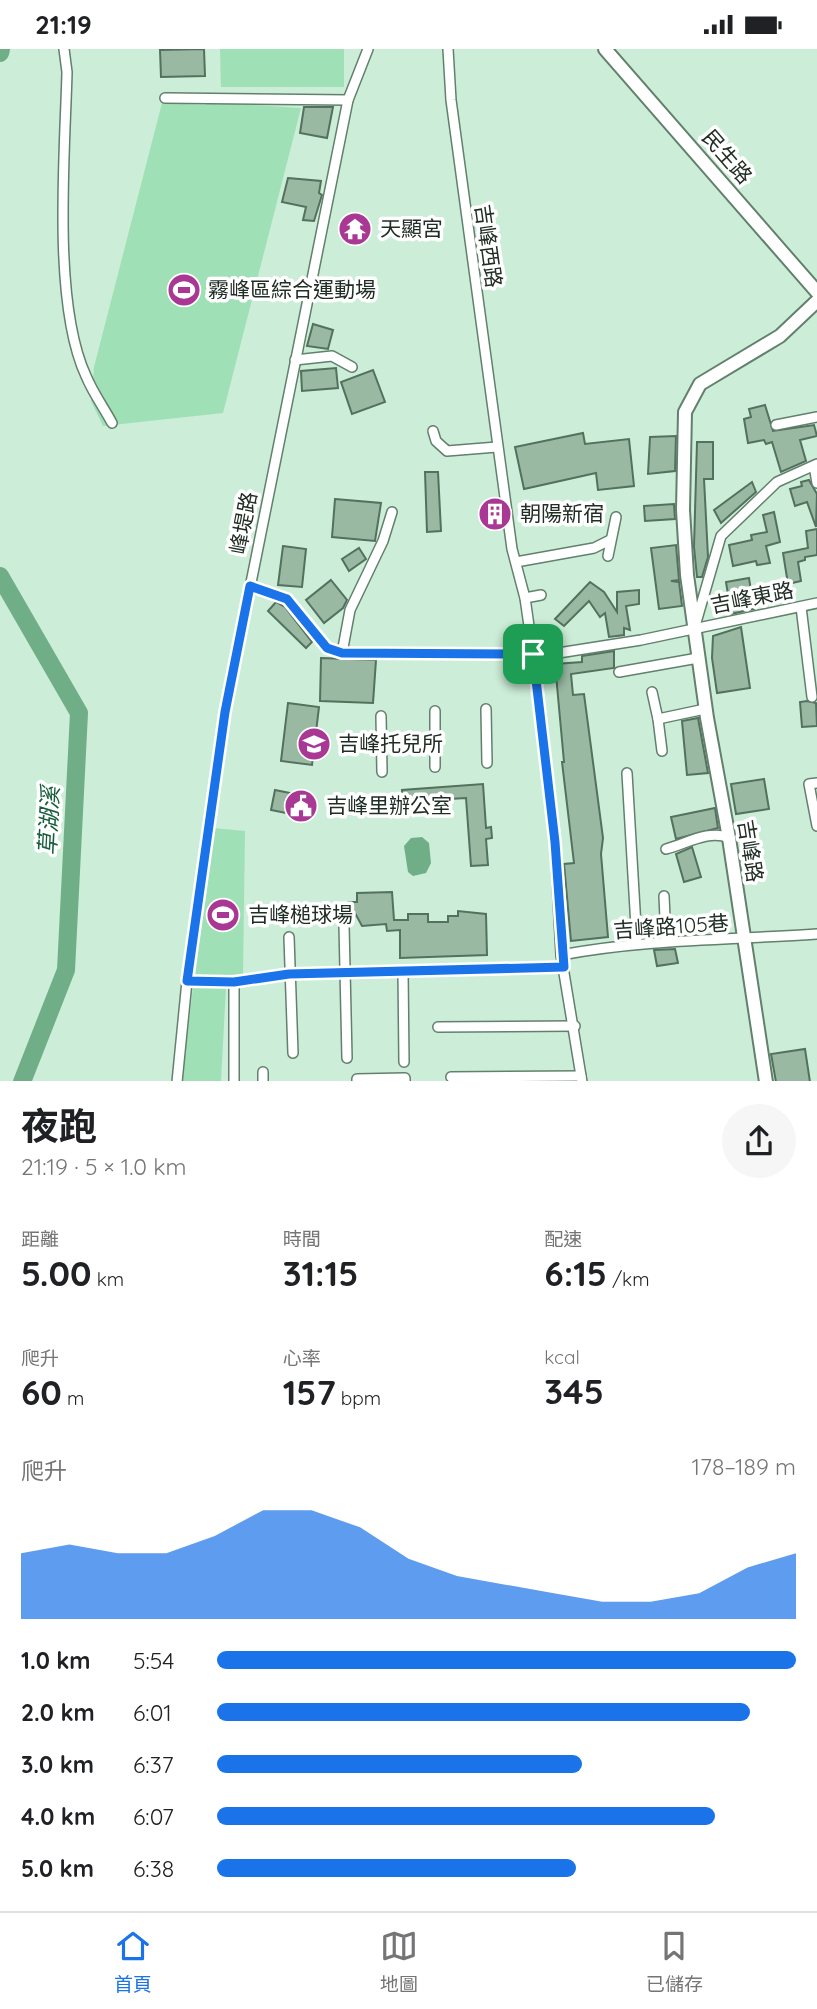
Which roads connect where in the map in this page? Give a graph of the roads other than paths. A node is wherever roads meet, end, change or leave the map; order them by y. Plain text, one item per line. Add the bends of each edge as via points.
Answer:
1 (64, 49) edge
2 (368, 49) edge
3 (448, 49) edge
4 (605, 49) edge
5 (165, 98) dead end
6 (348, 100) junction
7 (817, 292) edge
8 (817, 301) edge
9 (295, 360) junction
10 (352, 367) dead end
11 (817, 417) edge
12 (112, 423) dead end
13 (776, 425) dead end
14 (433, 431) dead end
15 (497, 447) junction
16 (815, 465) edge
17 (817, 483) edge
18 (392, 512) dead end
19 (617, 517) dead end
20 (610, 540) junction
21 (608, 556) dead end
22 (516, 562) junction
23 (250, 586) junction
24 (541, 595) dead end
25 (524, 598) junction
26 (817, 603) edge
27 (801, 607) junction
28 (694, 628) junction
29 (342, 653) junction
30 (533, 654) junction
31 (698, 658) junction
32 (619, 672) dead end
33 (652, 692) dead end
34 (812, 697) dead end
35 (486, 709) dead end
36 (705, 709) junction
37 (435, 712) dead end
38 (381, 716) dead end
39 (658, 719) junction
40 (662, 751) dead end
41 (487, 763) dead end
42 (435, 767) dead end
43 (382, 772) dead end
44 (627, 773) dead end
45 (817, 783) edge
46 (817, 826) edge
47 (729, 838) junction
48 (666, 849) dead end
49 (664, 896) dead end
50 (344, 925) dead end
51 (817, 934) edge
52 (289, 937) dead end
53 (743, 939) junction
54 (666, 940) junction
55 (637, 944) junction
56 (561, 955) junction
57 (564, 967) junction
58 (403, 971) junction
59 (343, 973) junction
60 (289, 974) junction
61 (187, 981) junction
62 (234, 982) junction
63 (575, 1026) junction
64 (439, 1027) dead end
65 (293, 1053) dead end
66 (347, 1058) dead end
67 (404, 1062) dead end
68 (451, 1077) dead end
69 (405, 1079) edge
70 (582, 1079) edge
71 (357, 1080) edge
72 (177, 1081) edge
73 (234, 1081) edge
74 (766, 1081) edge

1 - 12 street via 65,259 70,314 85,376
2 - 6 street, 峰堤路
3 - 15 street, 吉峰西路
4 - 7 street, 民生路
5 - 6 street
6 - 9 street, 峰堤路
8 - 28 street, 吉峰路 via 780,337 700,384 685,412 683,510
9 - 10 street via 332,356
9 - 23 street, 峰堤路
11 - 13 street
14 - 15 street via 447,451
15 - 22 street, 吉峰西路
16 - 17 street
16 - 28 street, 吉峰路 via 777,482 721,536
18 - 29 street via 350,610
19 - 20 street
20 - 21 street
20 - 22 street via 594,548
22 - 25 street, 吉峰西路
23 - 29 street via 287,599 327,648
23 - 61 street, 峰堤路 via 225,712
24 - 25 street
25 - 30 street, 吉峰西路
26 - 27 street, 吉峰東路
27 - 28 street, 吉峰東路
27 - 34 street
28 - 30 street via 628,643
28 - 31 street, 吉峰路
29 - 30 street
30 - 56 street, 吉峰西路 via 555,842
31 - 32 street
31 - 36 street, 吉峰路
33 - 39 street
35 - 41 street
36 - 39 street
36 - 47 street, 吉峰路
37 - 42 street
38 - 43 street
39 - 40 street
44 - 55 street
45 - 46 street via 809,784
47 - 48 street via 705,836
47 - 53 street, 吉峰路
49 - 54 street
50 - 59 street
51 - 53 street, 吉峰路105巷
52 - 60 street
53 - 54 street, 吉峰路105巷
53 - 74 street, 吉峰路
54 - 55 street, 吉峰路105巷
55 - 56 street, 吉峰路105巷
56 - 57 street, 吉峰西路
57 - 58 street
57 - 63 street, 吉峰西路
58 - 59 street
58 - 67 street
59 - 60 street
59 - 66 street
60 - 62 street
60 - 65 street
61 - 62 street
61 - 72 street, 峰堤路
62 - 73 street
63 - 64 street
63 - 70 street, 吉峰西路
68 - 70 street
69 - 71 street

